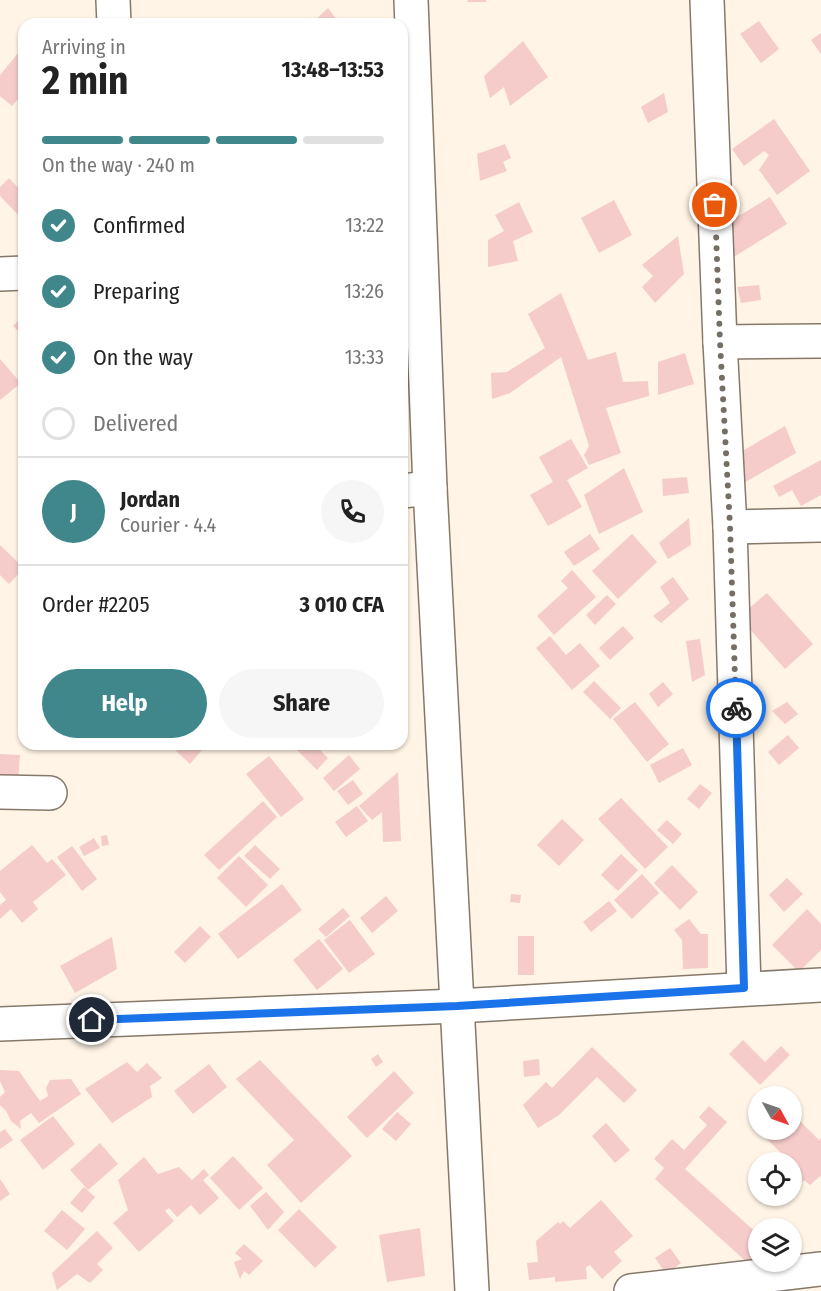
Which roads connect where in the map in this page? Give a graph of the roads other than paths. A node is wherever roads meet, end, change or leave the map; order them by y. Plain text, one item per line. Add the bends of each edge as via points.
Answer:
1 (114, 0) edge
2 (411, 0) edge
3 (707, 0) edge
4 (114, 18) edge
5 (18, 273) edge
6 (0, 274) edge
7 (821, 341) edge
8 (720, 342) junction
9 (416, 490) edge
10 (821, 525) edge
11 (730, 526) junction
12 (0, 792) edge
13 (50, 793) dead end
14 (821, 985) edge
15 (744, 988) junction
16 (457, 1006) junction
17 (0, 1024) edge
18 (821, 1269) edge
19 (472, 1291) edge
20 (631, 1291) edge

1 - 4 street
2 - 9 street
3 - 8 street
5 - 6 street
7 - 8 street
8 - 11 street
9 - 16 street
10 - 11 street
11 - 15 street
12 - 13 street
14 - 15 street
15 - 16 street
16 - 17 street
16 - 19 street
18 - 20 street

